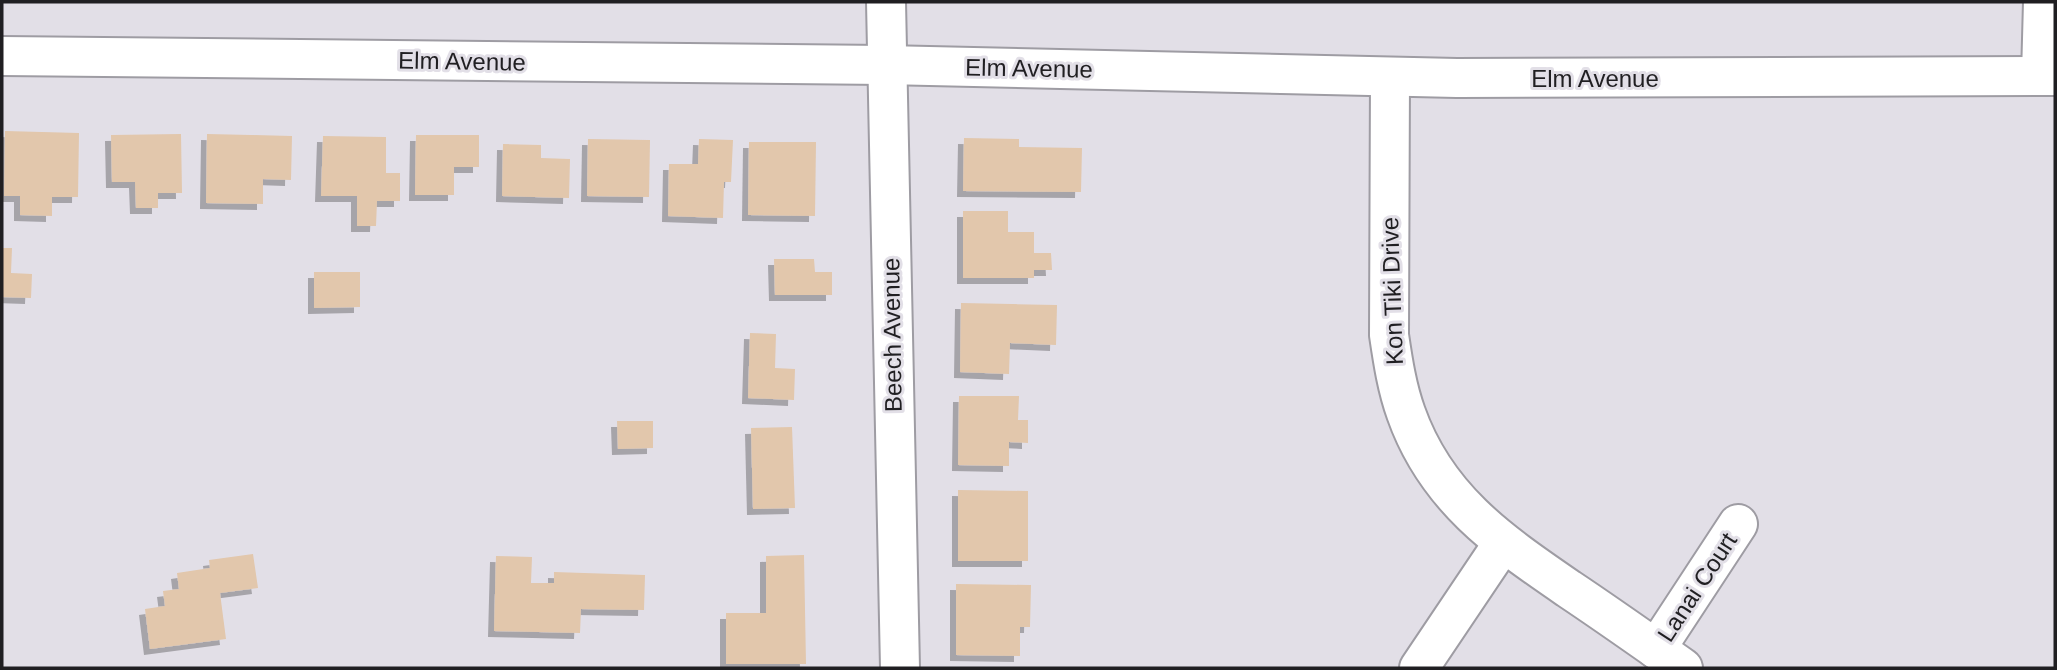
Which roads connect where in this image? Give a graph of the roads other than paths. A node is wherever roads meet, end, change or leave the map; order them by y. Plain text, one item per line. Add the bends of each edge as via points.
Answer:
1 (886, 2) edge
2 (2043, 2) edge
3 (2, 56) edge
4 (886, 65) junction
5 (2048, 76) edge
6 (1390, 77) junction
7 (1738, 524) dead end
8 (1503, 543) junction
9 (1670, 659) edge
10 (900, 668) edge
11 (1419, 668) edge

1 - 4 street, Beech Avenue
2 - 5 street
3 - 4 street, Elm Avenue
4 - 6 street, Elm Avenue
4 - 10 street, Beech Avenue
5 - 6 street, Elm Avenue
6 - 8 street, Kon Tiki Drive via 1388,315 1395,375 1406,414 1430,462 1471,515
7 - 9 street, Lanai Court
8 - 9 street, Kon Tiki Drive
8 - 11 street

